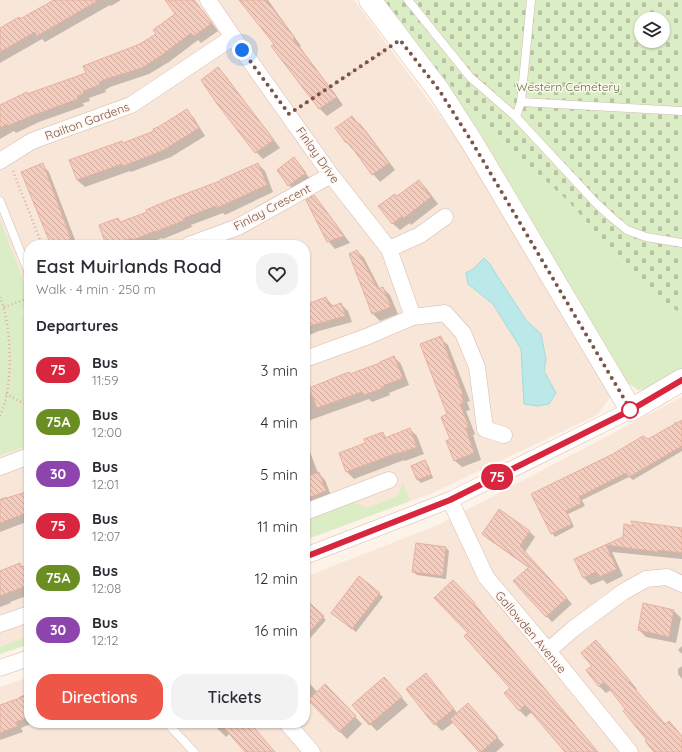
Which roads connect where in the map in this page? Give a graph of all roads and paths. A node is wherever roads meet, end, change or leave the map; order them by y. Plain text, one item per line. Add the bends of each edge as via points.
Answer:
1 (208, 0) edge
2 (370, 0) edge
3 (408, 0) edge
4 (531, 0) edge
5 (232, 37) junction
6 (400, 40) junction
7 (521, 102) junction
8 (682, 111) edge
9 (289, 114) junction
10 (516, 117) junction
11 (4, 159) edge
12 (331, 174) junction
13 (0, 201) edge
14 (445, 217) dead end
15 (40, 240) edge
16 (203, 240) edge
17 (682, 243) edge
18 (389, 249) junction
19 (24, 261) edge
20 (0, 297) edge
21 (24, 300) edge
22 (4, 307) junction
23 (413, 316) junction
24 (310, 357) edge
25 (682, 380) edge
26 (6, 394) junction
27 (24, 403) edge
28 (631, 410) junction
29 (0, 416) edge
30 (504, 435) dead end
31 (24, 458) edge
32 (0, 467) edge
33 (389, 480) dead end
34 (450, 500) junction
35 (310, 510) edge
36 (310, 554) edge
37 (682, 584) edge
38 (24, 616) edge
39 (0, 624) edge
40 (548, 651) junction
41 (24, 660) edge
42 (0, 668) edge
43 (172, 728) edge
44 (291, 728) edge
45 (194, 752) edge
46 (312, 752) edge
47 (630, 752) edge

1 - 5 street, Finlay Drive
2 - 6 street
3 - 10 lane via 470,77
4 - 7 lane
5 - 9 street, Finlay Drive
5 - 11 street, Railton Gardens via 131,105 32,141
6 - 9 path
6 - 28 street via 439,90 472,142
7 - 8 lane
7 - 10 lane
9 - 12 street, Finlay Drive
10 - 17 lane via 594,202 627,230 646,237
11 - 15 path
12 - 16 street, Finlay Crescent via 238,227
12 - 18 street, Finlay Drive
13 - 19 lane
14 - 18 street via 420,235
18 - 23 street, Finlay Drive
20 - 22 path
21 - 22 path
22 - 26 path via 11,362
23 - 24 street via 366,337
23 - 30 street via 445,313 463,332 477,367 485,429
25 - 28 street
26 - 27 path
26 - 29 path
28 - 34 street
31 - 32 street
33 - 35 street
34 - 36 street
34 - 40 street, Gallowden Avenue via 486,578
37 - 40 street via 667,577 646,579 623,592
38 - 39 street
40 - 47 street, Gallowden Avenue
41 - 42 street
43 - 45 lane
44 - 46 street

